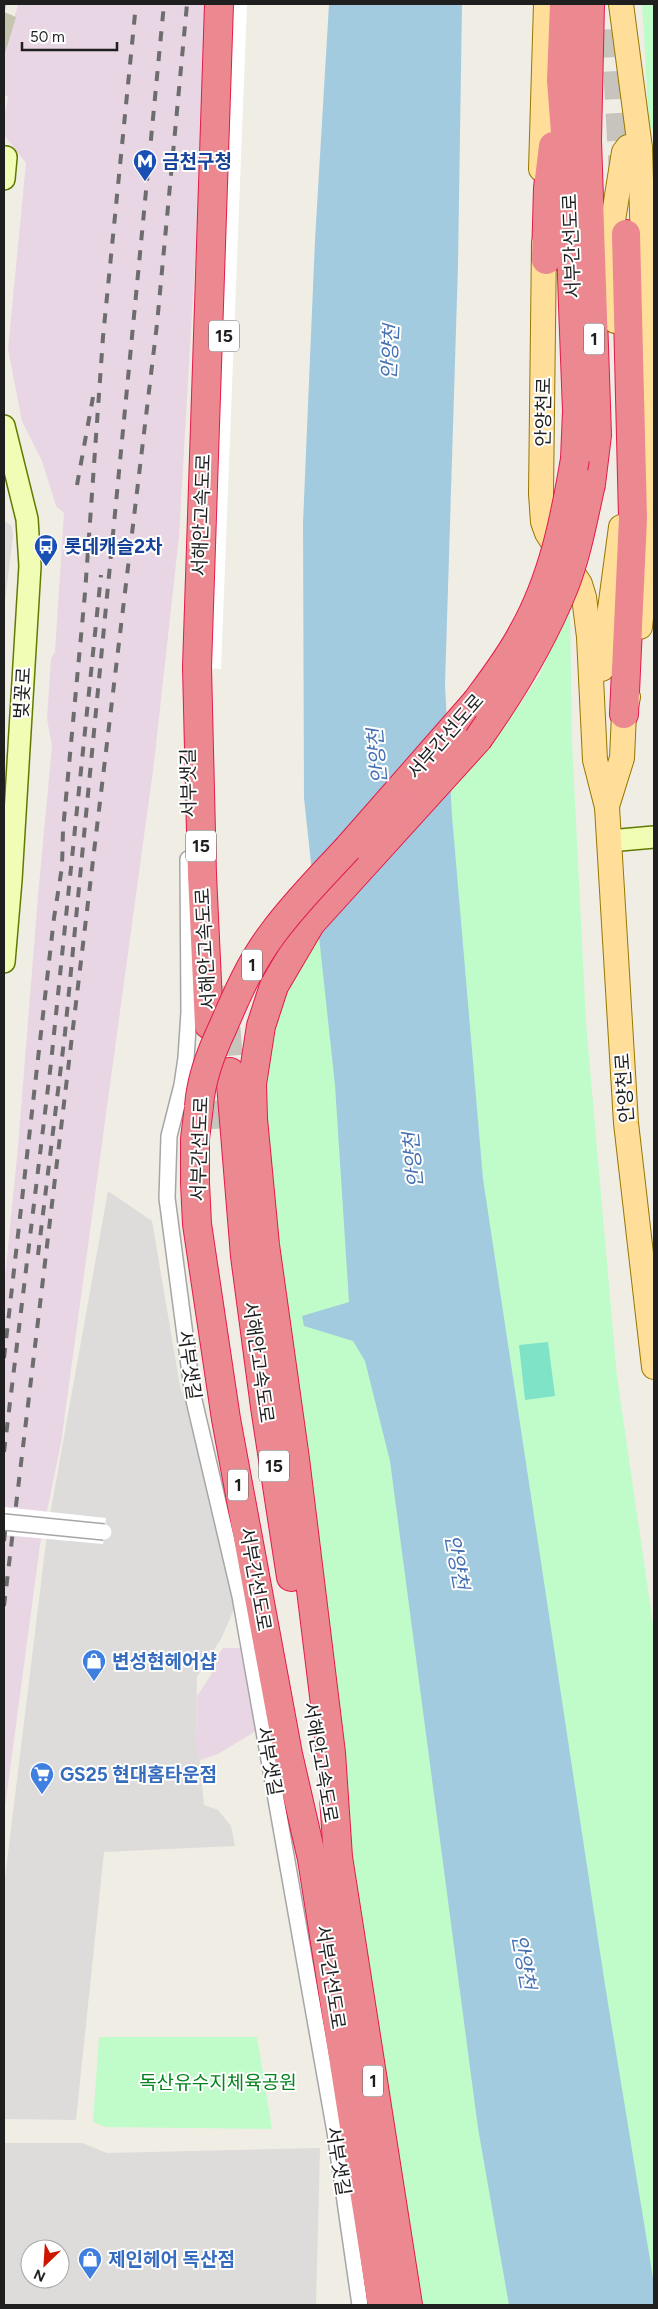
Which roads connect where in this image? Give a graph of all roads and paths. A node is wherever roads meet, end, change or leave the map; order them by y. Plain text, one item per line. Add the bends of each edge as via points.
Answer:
1 (219, 4) edge
2 (235, 4) edge
3 (546, 4) edge
4 (564, 4) edge
5 (578, 4) edge
6 (590, 4) edge
7 (603, 4) edge
8 (620, 4) edge
9 (562, 80) junction
10 (647, 149) edge
11 (5, 155) edge
12 (4, 179) edge
13 (579, 189) junction
14 (626, 234) dead end
15 (546, 260) junction
16 (194, 412) dead end
17 (4, 426) edge
18 (11, 486) edge
19 (205, 668) junction
20 (624, 714) junction
21 (594, 719) junction
22 (607, 807) junction
23 (654, 837) edge
24 (609, 841) junction
25 (4, 962) edge
26 (223, 986) tunnel mouth
27 (209, 1026) dead end
28 (230, 1072) tunnel mouth
29 (217, 1137) tunnel mouth
30 (654, 1367) edge
31 (4, 1522) edge
32 (104, 1532) dead end
33 (325, 1858) junction
34 (360, 2305) edge
35 (382, 2305) edge
36 (408, 2305) edge

1 - 19 highway, 서해안고속도로 / 15
2 - 19 highway, 서해안고속도로 / 15
3 - 15 main road, 안양천로 via 540,190
4 - 9 highway, 서부간선도로
5 - 13 highway, 1 via 575,119
6 - 13 highway, 서부간선도로 via 587,140
7 - 13 highway, 1 via 598,134
8 - 10 main road, 안양천로
9 - 13 highway, 서부간선도로
9 - 15 highway via 548,188
10 - 20 main road, 안양천로 via 651,523 635,672
10 - 21 main road via 628,147 624,152 611,233 624,494
11 - 12 street
13 - 33 highway, 서부간선도로 / 1, bridge via 597,435 591,484 576,553 564,587 529,661 478,739 311,923 274,986 261,1026 252,1084 265,1245 332,1753
13 - 33 highway, 서부간선도로 / 1, bridge via 575,459 559,539 546,582 524,630 476,702 272,934 249,969 216,1041 200,1088 194,1183 197,1224 224,1409 288,1754
14 - 20 highway via 633,518
15 - 21 main road, 안양천로 via 543,522 584,596
16 - 34 street, 서부샛길 via 186,627 188,1012 185,1067 169,1136 167,1198 193,1396 240,1596 335,2132
17 - 18 street, 벚꽃로
18 - 25 street, 벚꽃로 via 27,518 30,566
19 - 26 highway, 서해안고속도로 / 15
19 - 27 highway, 서해안고속도로 / 15 via 202,874
20 - 22 main road, 안양천로 via 622,758
21 - 22 main road, 안양천로 via 595,760
22 - 24 main road, 안양천로
23 - 24 street
24 - 30 main road, 안양천로 via 626,1123
28 - 33 highway, 서해안고속도로 / 15 via 245,1256 317,1750
29 - 33 highway, 서해안고속도로 / 15 via 228,1254 248,1404 302,1754
31 - 32 street, bridge
33 - 35 highway, 서부간선도로 / 1
33 - 36 highway, 서부간선도로 / 1

